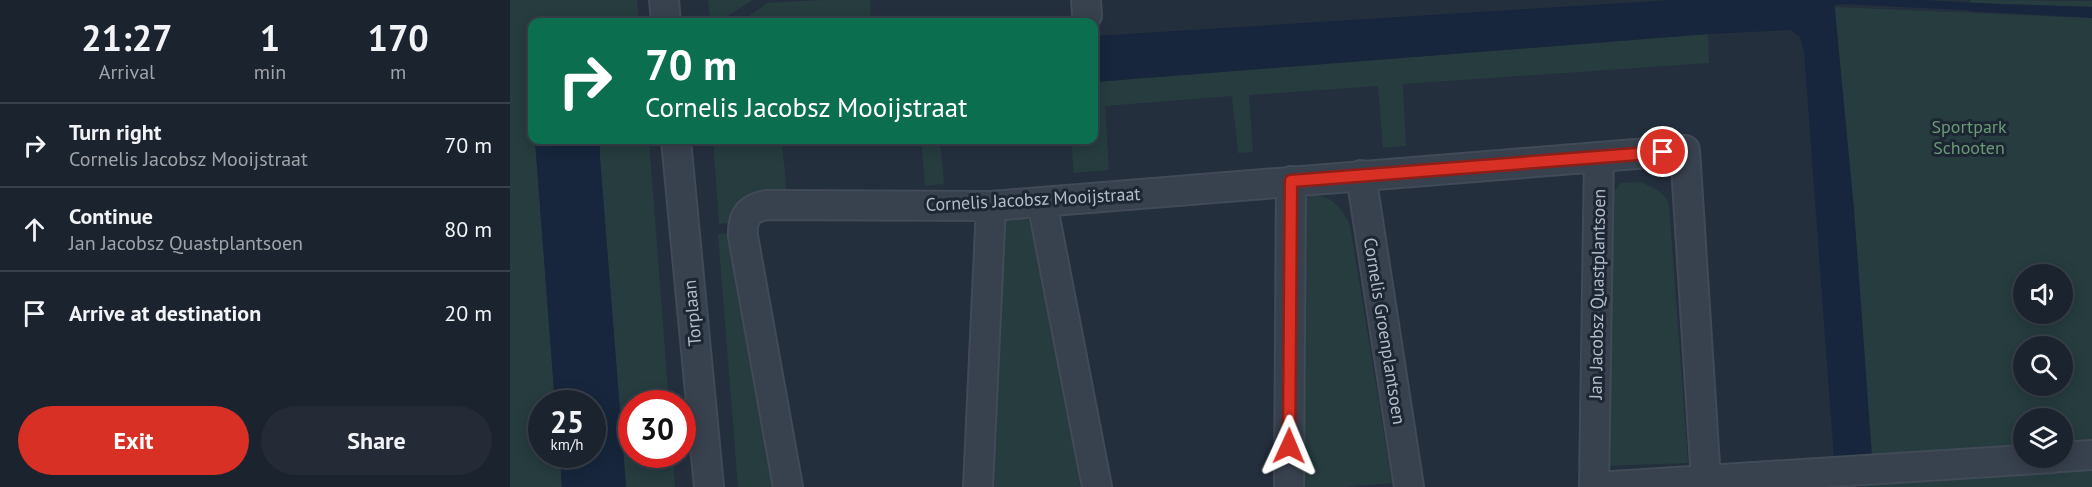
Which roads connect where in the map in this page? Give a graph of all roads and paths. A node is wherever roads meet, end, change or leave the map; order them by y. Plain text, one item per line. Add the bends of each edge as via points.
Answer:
1 (664, 0) edge
2 (666, 18) edge
3 (676, 144) edge
4 (1599, 157) junction
5 (1361, 175) junction
6 (1291, 181) junction
7 (1042, 202) junction
8 (991, 206) junction
9 (2092, 454) edge
10 (2073, 456) edge
11 (2013, 461) edge
12 (1706, 480) junction
13 (709, 487) edge
14 (788, 487) edge
15 (978, 487) edge
16 (1097, 487) edge
17 (1289, 487) edge
18 (1409, 487) edge
19 (1595, 487) edge

1 - 2 street
3 - 13 street, Torplaan
4 - 5 street, Cornelis Jacobsz Mooijstraat
4 - 12 street via 1684,150
4 - 19 street, Jan Jacobsz Quastplantsoen
5 - 6 street, Cornelis Jacobsz Mooijstraat
5 - 18 street, Cornelis Groenplantsoen
6 - 7 street, Cornelis Jacobsz Mooijstraat
6 - 17 street
7 - 8 street, Cornelis Jacobsz Mooijstraat
7 - 16 street
8 - 14 street, Cornelis Jacobsz Mooijstraat via 767,205 746,213 742,236
8 - 15 street
9 - 10 street
11 - 12 street
12 - 19 street

